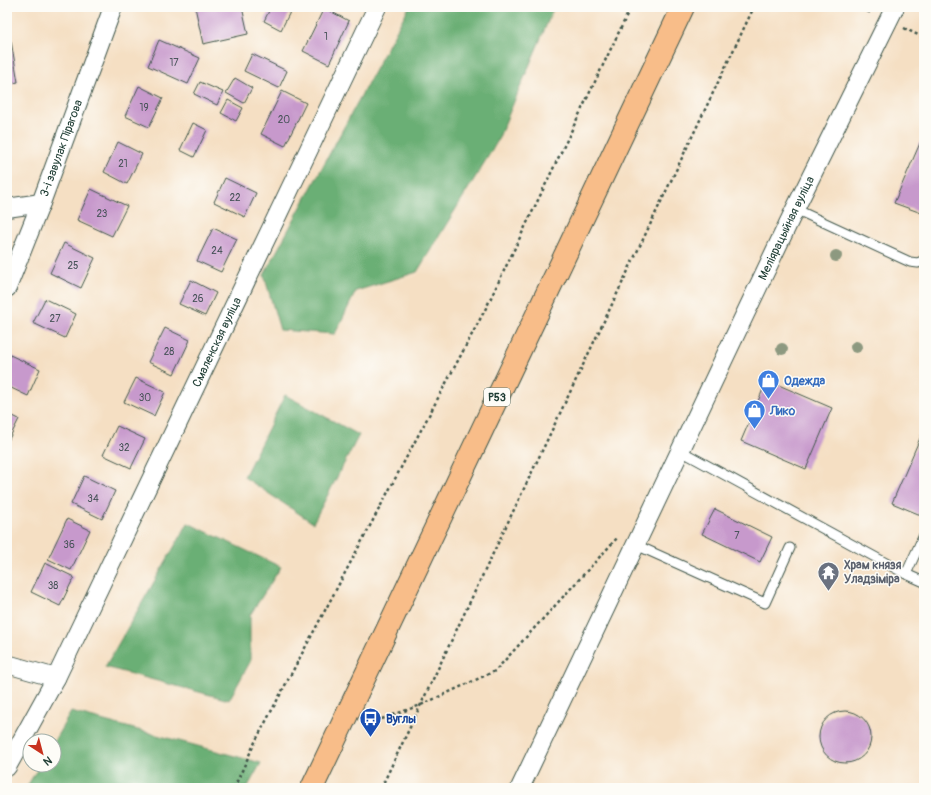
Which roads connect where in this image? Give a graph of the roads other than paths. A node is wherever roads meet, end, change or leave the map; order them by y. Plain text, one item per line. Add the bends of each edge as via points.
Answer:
1 (113, 7) edge
2 (377, 7) edge
3 (683, 7) edge
4 (895, 7) edge
5 (41, 203) junction
6 (7, 208) edge
7 (795, 209) junction
8 (924, 260) edge
9 (7, 288) edge
10 (681, 451) junction
11 (924, 535) edge
12 (636, 545) junction
13 (790, 548) dead end
14 (906, 574) junction
15 (924, 582) edge
16 (7, 664) edge
17 (54, 682) junction
18 (7, 767) edge
19 (312, 788) edge
20 (520, 788) edge

1 - 5 street, 3-і завулак Пірагова
2 - 17 street, Смаленская вуліца
3 - 19 main road, Р53
4 - 7 street, Меліярацыйная вуліца
5 - 6 street
5 - 9 street, 3-і завулак Пірагова
7 - 8 lane via 910,262 918,263
7 - 10 street, Меліярацыйная вуліца
10 - 12 street, Меліярацыйная вуліца
10 - 14 lane
11 - 14 lane
12 - 13 lane via 765,603
12 - 20 street, Меліярацыйная вуліца
14 - 15 lane
16 - 17 street
17 - 18 street, Смаленская вуліца

